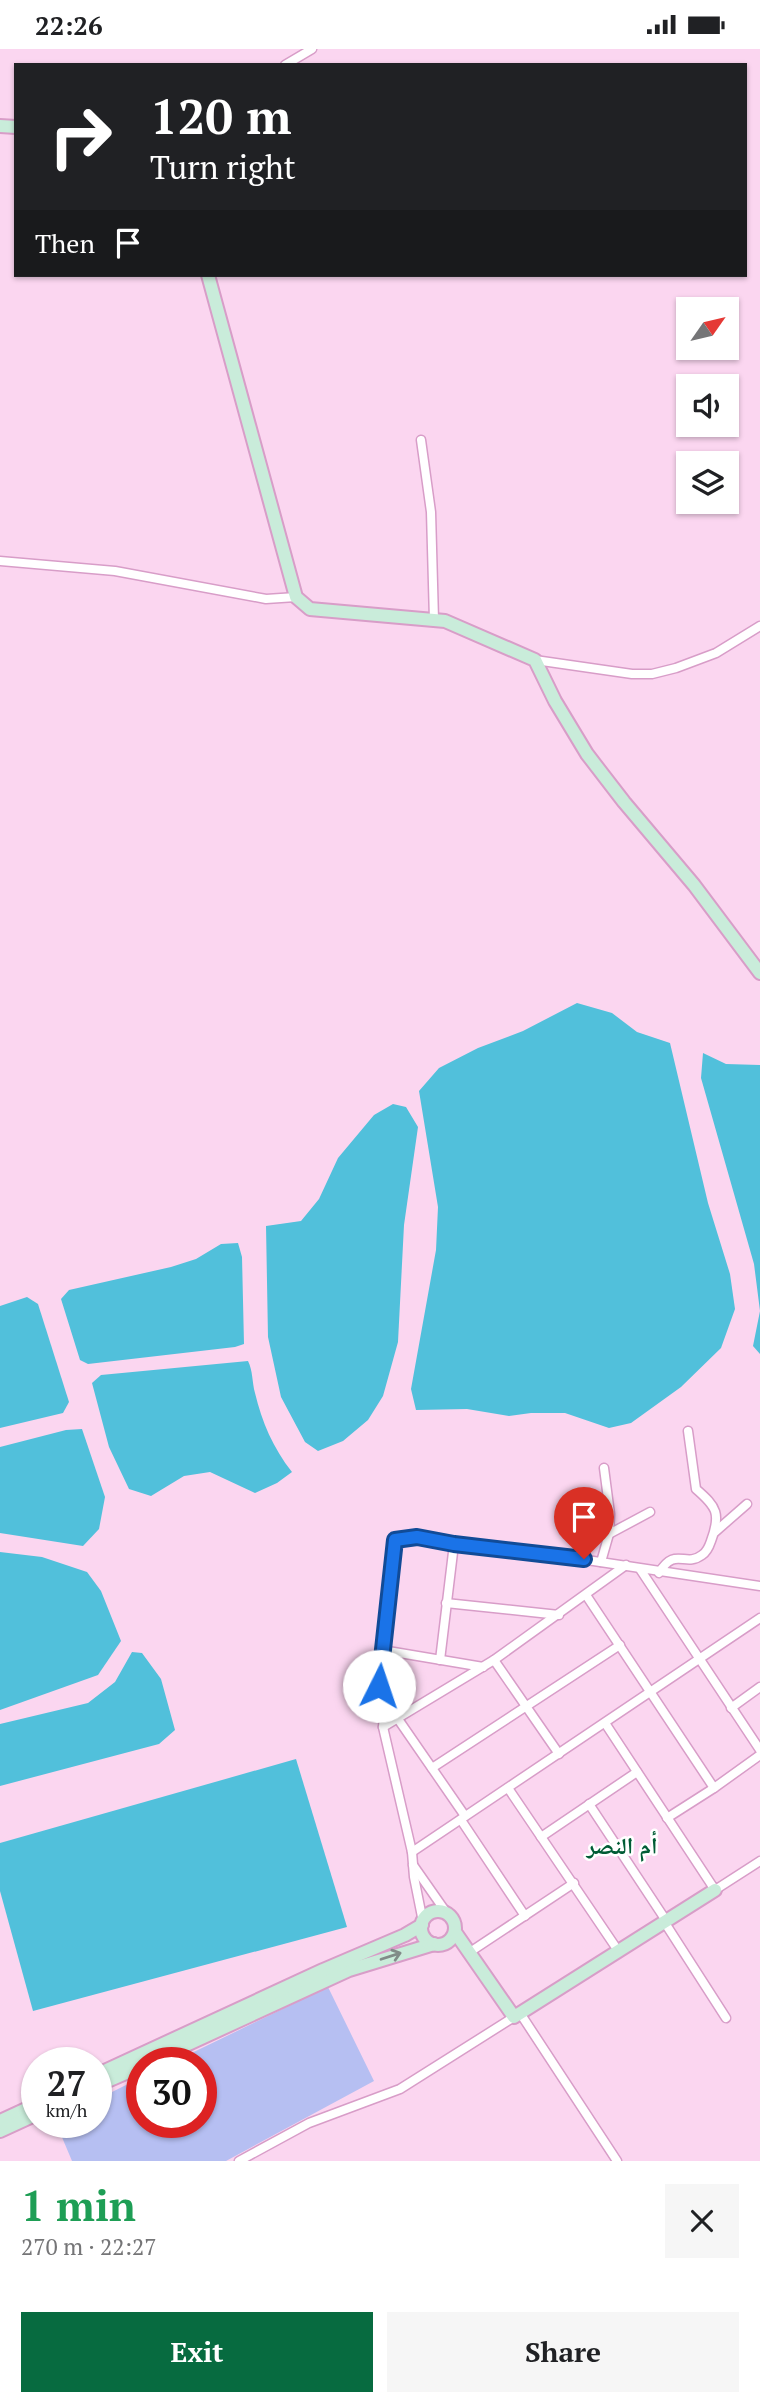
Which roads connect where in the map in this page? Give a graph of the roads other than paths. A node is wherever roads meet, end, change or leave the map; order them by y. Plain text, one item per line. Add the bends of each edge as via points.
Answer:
1 (312, 49) edge
2 (288, 63) edge
3 (209, 277) edge
4 (421, 440) dead end
5 (0, 561) edge
6 (296, 597) junction
7 (434, 620) junction
8 (760, 626) edge
9 (535, 660) junction
10 (760, 973) edge
11 (688, 1431) dead end
12 (604, 1468) dead end
13 (747, 1504) dead end
14 (650, 1512) dead end
15 (715, 1532) junction
16 (608, 1534) junction
17 (454, 1544) junction
18 (601, 1562) junction
19 (626, 1566) junction
20 (640, 1569) junction
21 (659, 1573) junction
22 (760, 1586) edge
23 (586, 1595) junction
24 (446, 1603) junction
25 (559, 1615) junction
26 (760, 1618) edge
27 (620, 1645) junction
28 (382, 1650) junction
29 (440, 1660) junction
30 (494, 1660) junction
31 (699, 1660) junction
32 (483, 1667) junction
33 (760, 1688) edge
34 (652, 1692) junction
35 (525, 1706) junction
36 (731, 1708) junction
37 (398, 1719) junction
38 (606, 1723) junction
39 (383, 1727) junction
40 (760, 1753) edge
41 (559, 1754) junction
42 (432, 1768) junction
43 (638, 1772) junction
44 (508, 1788) junction
45 (714, 1788) junction
46 (589, 1804) junction
47 (463, 1818) junction
48 (667, 1818) junction
49 (541, 1837) junction
50 (412, 1851) junction
51 (760, 1861) edge
52 (413, 1865) junction
53 (574, 1884) junction
54 (715, 1890) junction
55 (448, 1915) junction
56 (525, 1916) junction
57 (666, 1922) junction
58 (422, 1924) junction
59 (455, 1932) junction
60 (434, 1944) junction
61 (470, 1952) junction
62 (619, 1952) junction
63 (517, 2015) junction
64 (726, 2018) dead end
65 (182, 2047) edge
66 (112, 2068) edge
67 (21, 2111) edge
68 (0, 2121) edge
69 (21, 2121) edge
70 (0, 2131) edge
71 (239, 2161) edge
72 (617, 2161) edge

1 - 2 street
3 - 6 street
4 - 7 street via 430,511
5 - 6 street via 115,571 266,599
6 - 7 street via 310,609
7 - 9 street
8 - 9 street via 716,653 652,674
9 - 10 street via 586,754
11 - 15 street via 696,1489 711,1502 718,1517
12 - 16 street
13 - 15 street
14 - 16 street
15 - 21 street via 703,1555 667,1560
16 - 18 street
17 - 18 street
17 - 24 street
17 - 28 street via 417,1537 395,1540
18 - 19 street
19 - 20 street
19 - 23 street
20 - 21 street
20 - 31 street
21 - 22 street
23 - 25 street
23 - 27 street
24 - 25 street
24 - 29 street
25 - 30 street
26 - 31 street
27 - 34 street
27 - 35 street
28 - 29 street
28 - 39 street
29 - 32 street
30 - 32 street
30 - 35 street
31 - 34 street
31 - 36 street
32 - 37 street
33 - 36 street
34 - 38 street
34 - 45 street
35 - 41 street
35 - 42 street
36 - 40 street
37 - 39 street
37 - 42 street
38 - 41 street
38 - 43 street
39 - 50 street
40 - 45 street
41 - 44 street
42 - 47 street
43 - 46 street
43 - 48 street
44 - 47 street
44 - 49 street
45 - 48 street
46 - 49 street
46 - 57 street
47 - 50 street
47 - 56 street
48 - 54 street
49 - 53 street
50 - 52 street
51 - 54 street
52 - 55 street
52 - 58 street
53 - 56 street
53 - 62 street
54 - 57 street
55 - 58 street via 434,1912
55 - 59 street
56 - 61 street
57 - 62 street
57 - 64 street
58 - 60 street via 425,1938
58 - 66 street
59 - 60 street via 445,1944
59 - 61 street
65 -> 60 street via 349,1970
61 - 63 street
62 - 63 street
63 - 71 street via 400,2089 309,2123
63 - 72 street
67 - 68 street
69 - 70 street

